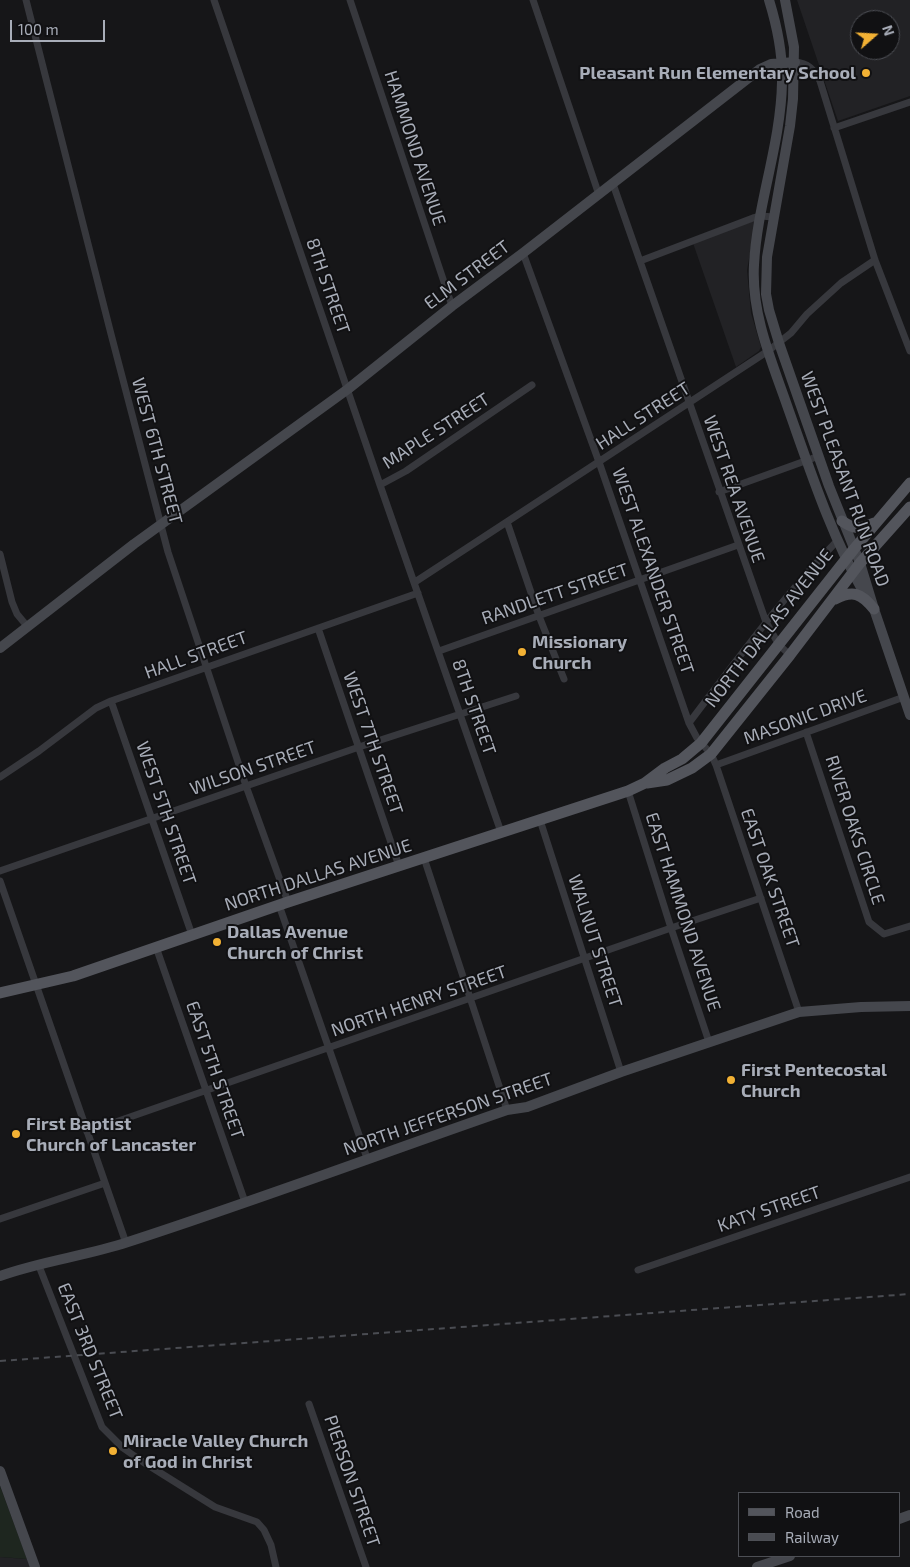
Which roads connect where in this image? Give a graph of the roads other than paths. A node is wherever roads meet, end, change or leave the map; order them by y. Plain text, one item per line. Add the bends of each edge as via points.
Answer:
1 (26, 0) edge
2 (214, 0) edge
3 (350, 0) edge
4 (533, 0) edge
5 (769, 0) edge
6 (785, 0) edge
7 (795, 62) junction
8 (782, 63) junction
9 (910, 102) edge
10 (834, 128) junction
11 (613, 184) junction
12 (599, 194) junction
13 (761, 216) junction
14 (773, 217) junction
15 (523, 253) junction
16 (875, 260) junction
17 (640, 261) junction
18 (452, 306) junction
19 (779, 342) junction
20 (768, 351) junction
21 (910, 351) edge
22 (532, 385) dead end
23 (348, 389) junction
24 (689, 404) junction
25 (819, 456) junction
26 (806, 460) junction
27 (599, 462) junction
28 (910, 483) edge
29 (380, 485) junction
30 (719, 492) junction
31 (910, 507) edge
32 (842, 521) junction
33 (507, 522) junction
34 (874, 523) junction
35 (161, 525) junction
36 (838, 540) junction
37 (738, 546) junction
38 (854, 548) junction
39 (0, 554) edge
40 (846, 559) junction
41 (860, 564) junction
42 (853, 574) junction
43 (641, 580) junction
44 (415, 582) junction
45 (418, 593) junction
46 (833, 600) junction
47 (874, 609) junction
48 (539, 616) junction
49 (766, 622) junction
50 (28, 626) junction
51 (318, 628) junction
52 (779, 646) junction
53 (0, 648) edge
54 (439, 650) junction
55 (790, 655) junction
56 (206, 666) junction
57 (564, 679) dead end
58 (516, 696) dead end
59 (904, 697) junction
60 (112, 701) junction
61 (461, 714) junction
62 (910, 715) edge
63 (690, 723) junction
64 (806, 732) junction
65 (701, 742) junction
66 (359, 747) junction
67 (713, 759) junction
68 (0, 777) edge
69 (646, 783) junction
70 (246, 786) junction
71 (628, 791) junction
72 (152, 819) junction
73 (540, 820) junction
74 (501, 832) junction
75 (424, 858) junction
76 (399, 866) junction
77 (0, 872) edge
78 (0, 881) edge
79 (761, 898) junction
80 (284, 903) junction
81 (910, 926) edge
82 (671, 928) junction
83 (192, 936) junction
84 (156, 947) junction
85 (584, 959) junction
86 (35, 984) junction
87 (0, 993) edge
88 (471, 999) junction
89 (910, 1006) edge
90 (799, 1012) junction
91 (709, 1042) junction
92 (329, 1049) junction
93 (621, 1072) junction
94 (206, 1090) junction
95 (507, 1110) junction
96 (87, 1132) junction
97 (366, 1158) junction
98 (910, 1177) edge
99 (105, 1183) junction
100 (245, 1202) junction
101 (0, 1219) edge
102 (126, 1243) junction
103 (39, 1266) junction
104 (638, 1270) dead end
105 (0, 1276) edge
106 (309, 1404) dead end
107 (0, 1471) edge
108 (787, 1557) edge
109 (35, 1567) edge
110 (276, 1567) edge
111 (366, 1567) edge
112 (757, 1567) edge

1 - 35 street, WEST 6TH STREET
2 - 23 street, 8TH STREET
3 - 18 street, HAMMOND AVENUE
4 - 12 street
5 - 8 street, WEST PLEASANT RUN ROAD
6 - 7 street, WEST PLEASANT RUN ROAD
7 - 8 street, ELM STREET
7 - 10 street via 808,64 816,72
7 - 14 street, WEST PLEASANT RUN ROAD via 790,126
8 - 11 street, ELM STREET via 760,69
8 - 13 street, WEST PLEASANT RUN ROAD via 779,116
9 - 10 street
10 - 16 street
11 - 12 street, ELM STREET
11 - 17 street, WEST REA AVENUE
12 - 15 street, ELM STREET
13 - 14 street
13 - 17 street
13 - 20 street, WEST PLEASANT RUN ROAD via 753,289
14 - 19 street, WEST PLEASANT RUN ROAD via 766,286 769,310
15 - 18 street, ELM STREET
15 - 27 street, WEST ALEXANDER STREET
16 - 19 street, HALL STREET via 834,289
16 - 21 street
17 - 24 street, WEST REA AVENUE
18 - 23 street, ELM STREET
19 - 20 street, HALL STREET
19 - 25 street, WEST PLEASANT RUN ROAD
20 - 24 street, HALL STREET
20 - 26 street, WEST PLEASANT RUN ROAD
22 - 29 street, MAPLE STREET
23 - 29 street, 8TH STREET
23 - 35 street, ELM STREET
24 - 27 street, HALL STREET
24 - 30 street, WEST REA AVENUE
25 - 26 street
25 - 32 street, WEST PLEASANT RUN ROAD
26 - 30 street
26 - 36 street, WEST PLEASANT RUN ROAD
27 - 33 street, HALL STREET
27 - 43 street, WEST ALEXANDER STREET
28 - 34 main road, NORTH DALLAS AVENUE
29 - 44 street, 8TH STREET
30 - 37 street, WEST REA AVENUE
31 - 41 main road, NORTH DALLAS AVENUE
32 - 34 main road via 855,528
32 - 38 street, WEST PLEASANT RUN ROAD
33 - 44 street, HALL STREET
33 - 48 street
34 - 38 main road, NORTH DALLAS AVENUE
35 - 50 street, ELM STREET
35 - 56 street, WEST 6TH STREET
36 - 40 street, WEST PLEASANT RUN ROAD
36 - 49 street, NORTH DALLAS AVENUE
37 - 43 street, RANDLETT STREET
37 - 49 street, WEST REA AVENUE
38 - 40 main road, NORTH DALLAS AVENUE
38 - 41 street, WEST PLEASANT RUN ROAD
39 - 50 street via 12,602
40 - 42 street, WEST PLEASANT RUN ROAD
40 - 52 main road, NORTH DALLAS AVENUE
41 - 42 main road, NORTH DALLAS AVENUE
41 - 47 street, WEST PLEASANT RUN ROAD
42 - 46 main road, NORTH DALLAS AVENUE
42 - 47 street, WEST PLEASANT RUN ROAD
43 - 48 street, RANDLETT STREET
43 - 63 street, WEST ALEXANDER STREET
44 - 45 street, 8TH STREET
45 - 51 street, HALL STREET
45 - 54 street, 8TH STREET
46 - 47 main road via 850,593 858,595
46 - 55 main road, NORTH DALLAS AVENUE
47 - 59 street
48 - 54 street, RANDLETT STREET
48 - 57 street
49 - 52 street, WEST REA AVENUE
49 - 63 street, NORTH DALLAS AVENUE
50 - 53 street, ELM STREET
51 - 56 street, HALL STREET
51 - 66 street, WEST 7TH STREET
52 - 55 street, WEST REA AVENUE
52 - 65 main road, NORTH DALLAS AVENUE
54 - 61 street, 8TH STREET
55 - 67 main road, NORTH DALLAS AVENUE
56 - 60 street, HALL STREET
56 - 70 street, WEST 6TH STREET
58 - 61 street, WILSON STREET
59 - 62 street
59 - 64 street, MASONIC DRIVE
60 - 68 street, HALL STREET via 96,708
60 - 72 street, WEST 5TH STREET
61 - 66 street, WILSON STREET
61 - 74 street, 8TH STREET
63 - 65 street, WEST ALEXANDER STREET
64 - 67 street, MASONIC DRIVE
64 - 81 street, RIVER OAKS CIRCLE via 869,922 884,934
65 - 67 street, WEST ALEXANDER STREET
65 - 69 main road, NORTH DALLAS AVENUE
66 - 70 street, WILSON STREET
66 - 76 street, WEST 7TH STREET
67 - 69 main road, NORTH DALLAS AVENUE via 668,780
67 - 79 street, EAST OAK STREET
69 - 71 main road, NORTH DALLAS AVENUE
70 - 72 street, WILSON STREET
70 - 80 street, WEST 6TH STREET
71 - 73 main road, NORTH DALLAS AVENUE
71 - 82 street, EAST HAMMOND AVENUE
72 - 77 street, WILSON STREET
72 - 83 street, WEST 5TH STREET
73 - 74 main road, NORTH DALLAS AVENUE
73 - 85 street, WALNUT STREET
74 - 75 main road, NORTH DALLAS AVENUE
75 - 76 main road, NORTH DALLAS AVENUE
75 - 88 street
76 - 80 main road, NORTH DALLAS AVENUE
78 - 86 street
79 - 82 street, NORTH HENRY STREET
79 - 90 street, EAST OAK STREET
80 - 83 main road, NORTH DALLAS AVENUE
80 - 92 street, WEST 6TH STREET
82 - 85 street, NORTH HENRY STREET
82 - 91 street, EAST HAMMOND AVENUE
83 - 84 main road, NORTH DALLAS AVENUE
84 - 86 main road, NORTH DALLAS AVENUE via 73,976
84 - 94 street, EAST 5TH STREET
85 - 88 street, NORTH HENRY STREET
85 - 93 street, WALNUT STREET
86 - 87 main road, NORTH DALLAS AVENUE
86 - 96 street
88 - 92 street, NORTH HENRY STREET
88 - 95 street
89 - 90 street, NORTH JEFFERSON STREET
90 - 91 street, NORTH JEFFERSON STREET
91 - 93 street, NORTH JEFFERSON STREET
92 - 94 street, NORTH HENRY STREET
92 - 97 street, WEST 6TH STREET
93 - 95 street, NORTH JEFFERSON STREET via 527,1107
94 - 96 street, NORTH HENRY STREET
94 - 100 street, EAST 5TH STREET
95 - 97 street, NORTH JEFFERSON STREET
96 - 99 street
97 - 100 street, NORTH JEFFERSON STREET
98 - 104 street, KATY STREET
99 - 101 street
99 - 102 street
100 - 102 street, NORTH JEFFERSON STREET
102 - 103 street, NORTH JEFFERSON STREET
103 - 105 street, NORTH JEFFERSON STREET
103 - 110 street, EAST 3RD STREET via 102,1427 123,1448 216,1507 257,1522 271,1545
106 - 111 street, PIERSON STREET
107 - 109 street
108 - 112 street

